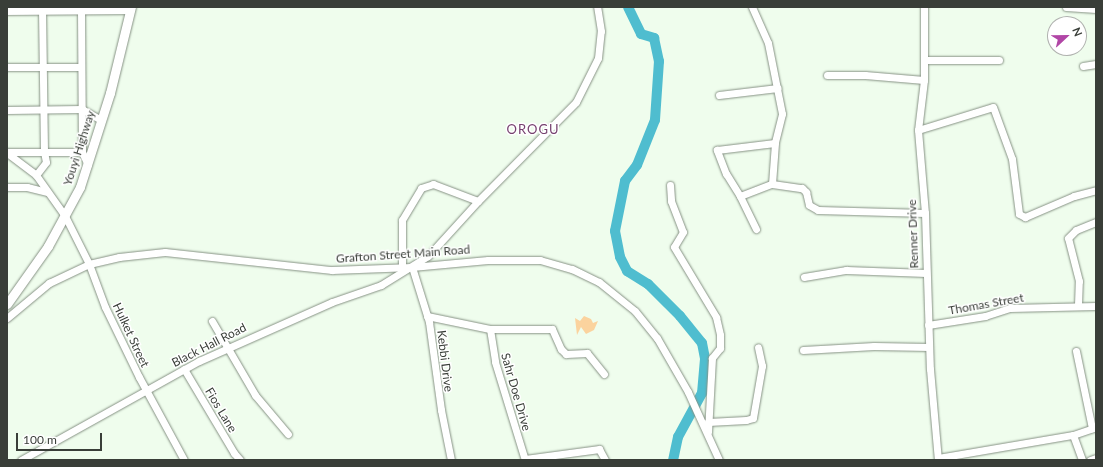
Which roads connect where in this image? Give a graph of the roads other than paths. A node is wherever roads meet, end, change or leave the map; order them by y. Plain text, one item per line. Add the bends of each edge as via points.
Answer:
1 (597, 7) edge
2 (752, 7) edge
3 (924, 7) edge
4 (1066, 7) edge
5 (1096, 8) edge
6 (131, 9) edge
7 (7, 11) edge
8 (42, 11) junction
9 (81, 11) junction
10 (924, 60) junction
11 (999, 60) dead end
12 (1096, 64) edge
13 (1083, 66) dead end
14 (43, 67) junction
15 (81, 67) junction
16 (7, 68) edge
17 (827, 75) dead end
18 (924, 80) junction
19 (778, 88) junction
20 (719, 95) dead end
21 (82, 109) junction
22 (7, 110) edge
23 (43, 110) junction
24 (101, 120) junction
25 (918, 130) junction
26 (775, 142) junction
27 (44, 152) junction
28 (82, 152) junction
29 (7, 153) edge
30 (88, 166) junction
31 (36, 175) junction
32 (772, 184) junction
33 (670, 185) dead end
34 (7, 187) edge
35 (1096, 190) edge
36 (47, 192) junction
37 (740, 196) junction
38 (478, 201) junction
39 (925, 214) junction
40 (65, 216) junction
41 (1096, 222) edge
42 (756, 229) dead end
43 (90, 264) junction
44 (402, 267) junction
45 (412, 267) junction
46 (926, 272) junction
47 (804, 277) dead end
48 (7, 304) edge
49 (1078, 305) junction
50 (1096, 306) edge
51 (427, 316) junction
52 (7, 318) edge
53 (212, 321) dead end
54 (928, 325) junction
55 (490, 329) junction
56 (227, 347) junction
57 (758, 347) dead end
58 (929, 347) junction
59 (803, 350) dead end
60 (1076, 351) dead end
61 (184, 369) junction
62 (604, 374) dead end
63 (146, 391) junction
64 (705, 423) junction
65 (1094, 428) edge
66 (288, 434) dead end
67 (1073, 435) junction
68 (1096, 458) edge
69 (938, 459) edge
70 (23, 460) edge
71 (184, 460) edge
72 (240, 460) edge
73 (451, 460) edge
74 (525, 460) edge
75 (605, 460) edge
76 (719, 460) edge
77 (1082, 460) edge
78 (1090, 460) edge

1 - 38 street, Black Hall Road via 601,31 598,58 576,102
2 - 19 street via 768,43
3 - 10 street, Renner Drive
4 - 5 street
6 - 9 street
6 - 24 main road, Youyi Highway
7 - 8 street
8 - 9 street
8 - 14 street
9 - 15 street
10 - 11 street
10 - 18 street, Renner Drive
12 - 13 street
14 - 15 street
14 - 16 street
14 - 23 street
15 - 21 street
17 - 18 street
18 - 25 street, Renner Drive
19 - 20 street
19 - 26 street via 782,114
21 - 23 street
21 - 24 street
21 - 28 street
22 - 23 street
23 - 27 street
24 - 30 main road, Youyi Highway
25 - 35 street via 993,107 1012,159 1020,216 1025,217 1074,196
25 - 39 street, Renner Drive
26 - 32 street
26 - 37 street via 717,150 724,170
27 - 28 street
27 - 29 street
27 - 31 street via 46,162
28 - 30 street
29 - 31 street, Hulket Street
30 - 40 main road, Youyi Highway
31 - 36 street, Hulket Street
32 - 37 street
32 - 39 street via 802,188 806,192 809,205 818,210
33 - 64 street via 671,201 683,232 674,247 716,317 720,335 720,348 712,358
34 - 36 street via 27,187
36 - 40 street, Hulket Street
37 - 42 street
38 - 44 street via 433,184 421,188 402,220
38 - 45 street, Black Hall Road via 428,256
39 - 46 street, Renner Drive
40 - 43 street, Hulket Street
40 - 48 main road, Youyi Highway via 30,274
41 - 49 street via 1076,230 1068,238 1079,281
43 - 44 street, Grafton Street Main Road via 119,257 165,252 332,270
43 - 52 street, Grafton Street Main Road via 49,283
43 - 63 street, Hulket Street via 105,307
44 - 45 street, Grafton Street Main Road
45 - 51 street, Kebbi Drive
45 - 56 street, Black Hall Road via 381,285 332,302
45 - 64 street, Grafton Street Main Road via 454,262 540,260 592,279 615,293 635,311 657,338
46 - 47 street via 846,270
46 - 54 street, Renner Drive
49 - 50 street, Thomas Street
49 - 54 street, Thomas Street via 1010,308 984,316
51 - 55 street
51 - 73 street, Kebbi Drive
53 - 56 street
54 - 58 street, Renner Drive
55 - 62 street via 552,329 566,354 587,353
55 - 74 street, Sahr Doe Drive via 494,362
56 - 61 street, Black Hall Road
56 - 66 street via 255,395
57 - 64 street via 762,366 753,418
58 - 59 street via 874,346
58 - 69 street, Renner Drive
60 - 65 street
61 - 63 street, Black Hall Road
61 - 72 street, Fios Lane
63 - 70 street, Black Hall Road
63 - 71 street, Hulket Street
64 - 76 street, Grafton Street Main Road
65 - 67 street
67 - 69 street
67 - 77 street
68 - 78 street
74 - 75 street via 599,449

